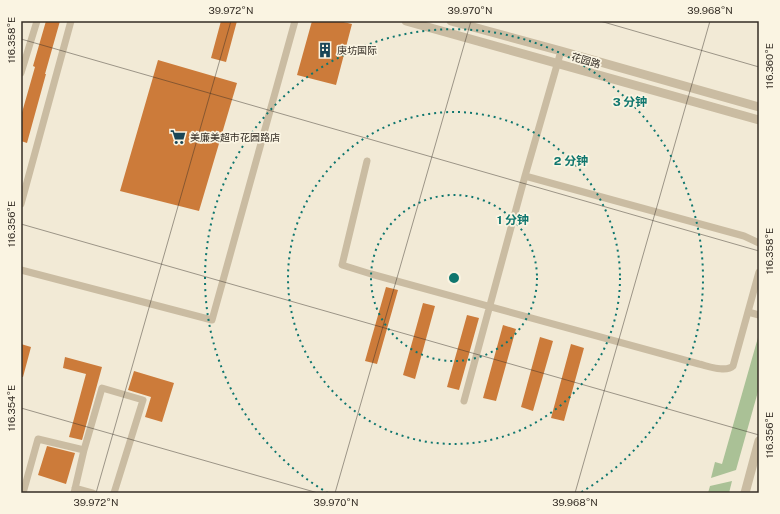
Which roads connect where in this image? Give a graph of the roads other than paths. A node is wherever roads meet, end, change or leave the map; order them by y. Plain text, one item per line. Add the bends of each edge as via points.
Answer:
1 (37, 21) edge
2 (71, 21) edge
3 (295, 21) edge
4 (406, 21) edge
5 (451, 21) edge
6 (561, 51) junction
7 (557, 63) junction
8 (626, 69) junction
9 (21, 73) edge
10 (623, 82) junction
11 (759, 107) edge
12 (759, 120) edge
13 (367, 161) dead end
14 (525, 176) junction
15 (21, 204) edge
16 (759, 243) edge
17 (21, 270) edge
18 (759, 272) edge
19 (489, 307) junction
20 (748, 312) junction
21 (759, 315) edge
22 (464, 401) dead end
23 (759, 441) edge
24 (84, 450) junction
25 (74, 490) edge
26 (23, 493) edge
27 (93, 493) edge
28 (114, 493) edge
29 (744, 493) edge

1 - 9 street
2 - 15 street
3 - 17 street via 212,320
4 - 7 street, 花园路
5 - 6 street, 花园路
6 - 7 street
6 - 8 street, 花园路
7 - 10 street, 花园路
7 - 14 street
8 - 10 street
8 - 11 street, 花园路
10 - 12 street, 花园路
13 - 19 street via 342,265
14 - 16 street via 744,236
14 - 19 street
18 - 20 street
19 - 20 street via 728,370 733,366
19 - 22 street
20 - 21 street
23 - 29 street
24 - 25 street
24 - 26 street via 38,439
24 - 28 street via 102,388 143,400
25 - 27 street

